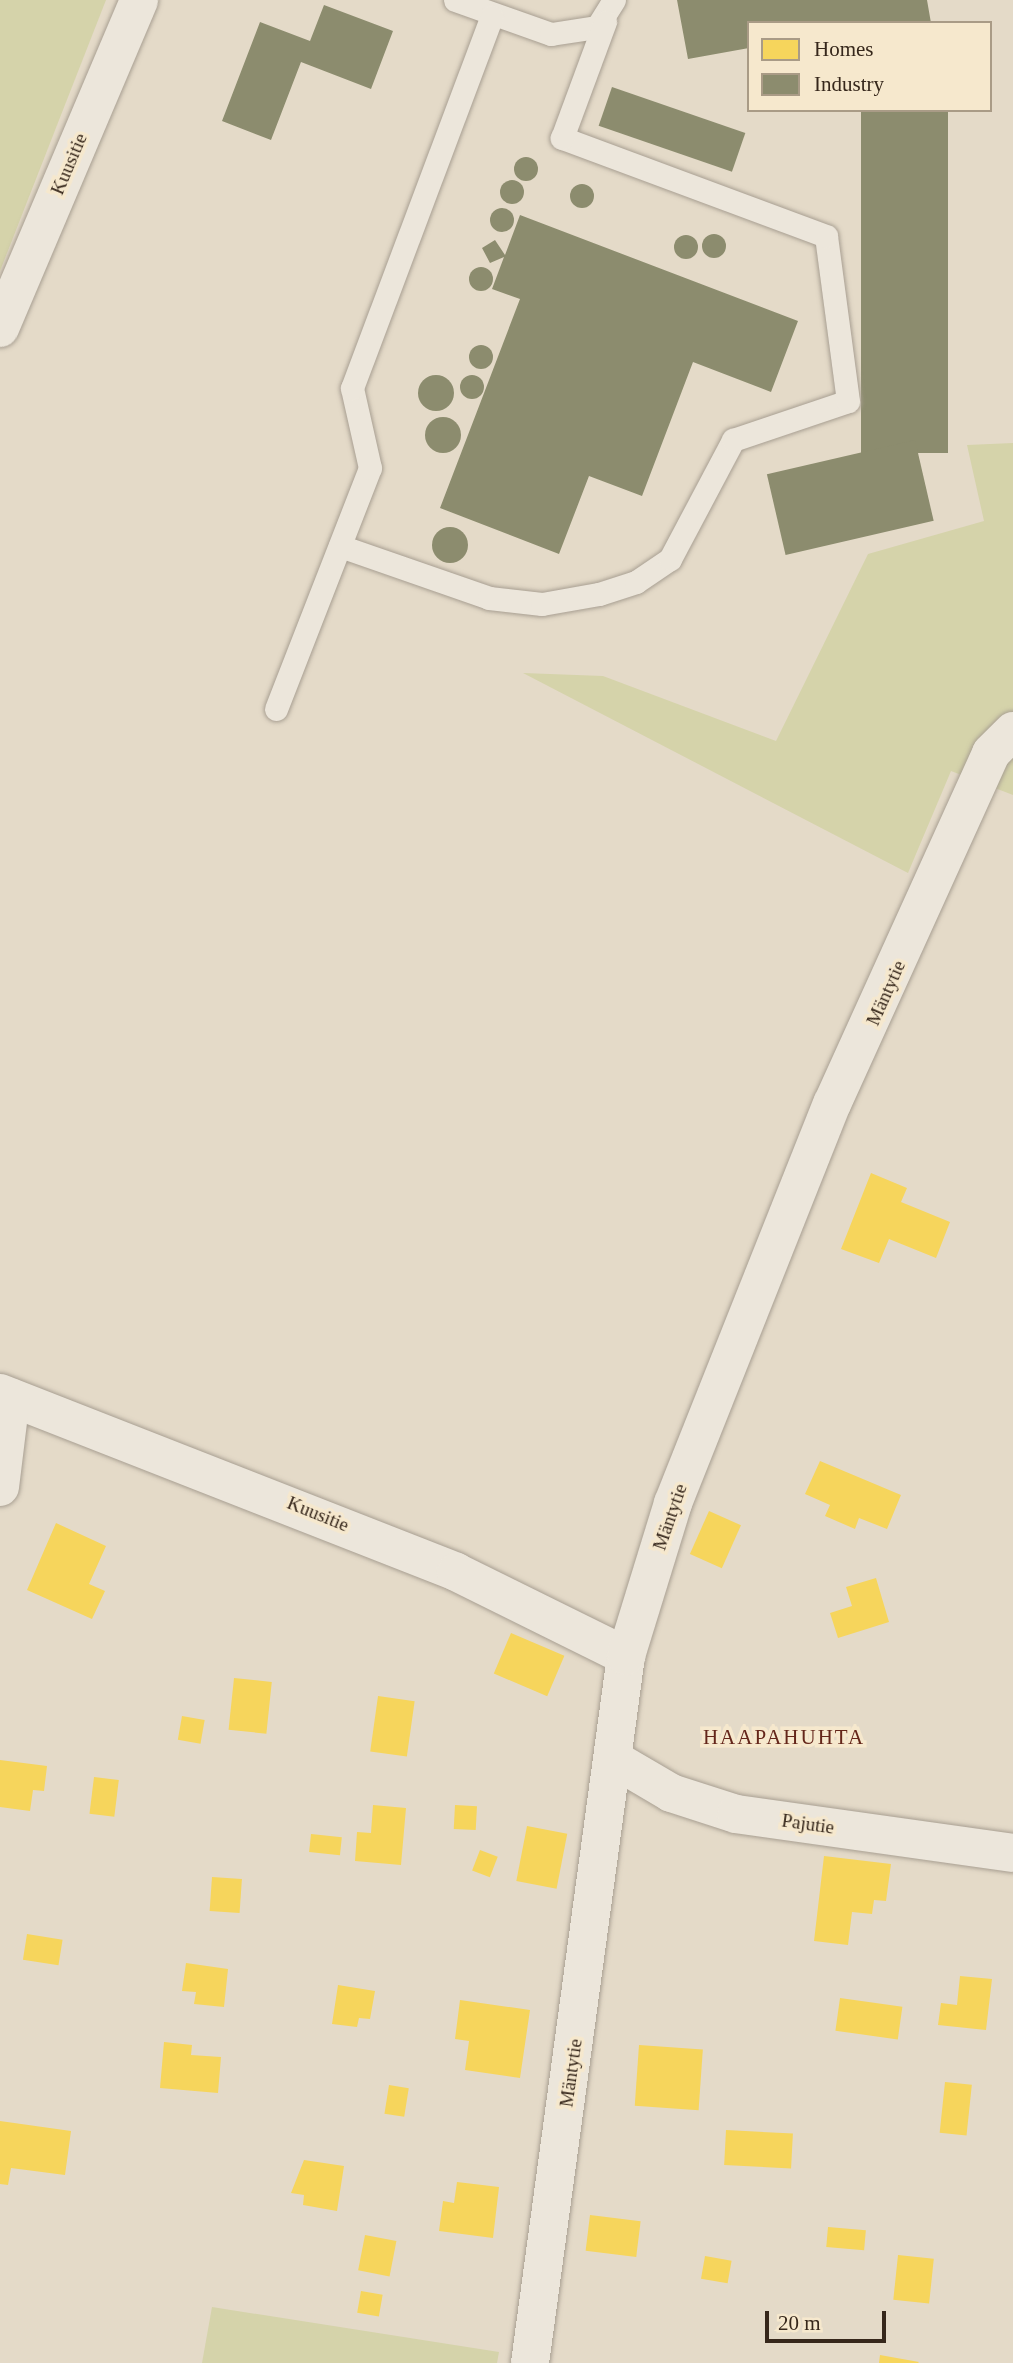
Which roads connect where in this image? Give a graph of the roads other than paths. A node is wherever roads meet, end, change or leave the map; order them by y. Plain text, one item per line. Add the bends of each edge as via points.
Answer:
1 (139, 0) edge
2 (455, 0) edge
3 (614, 0) edge
4 (492, 16) junction
5 (604, 22) junction
6 (0, 328) edge
7 (340, 547) junction
8 (276, 709) dead end
9 (1013, 731) edge
10 (6, 1396) edge
11 (0, 1487) edge
12 (626, 1656) junction
13 (615, 1760) junction
14 (1013, 1853) edge
15 (530, 2363) edge

1 - 6 street, Kuusitie
2 - 4 lane
3 - 5 lane
4 - 5 lane via 551,34
4 - 7 lane via 352,388 370,468
5 - 7 lane via 562,138 826,236 848,401 733,440 670,559 636,582 599,594 542,604 489,598
7 - 8 lane
9 - 12 street, Mäntytie via 991,753 832,1104 673,1503
10 - 11 street
10 - 12 street, Kuusitie via 444,1566
12 - 13 street, Mäntytie
13 - 14 street, Pajutie via 671,1793 736,1814
13 - 15 street, Mäntytie

